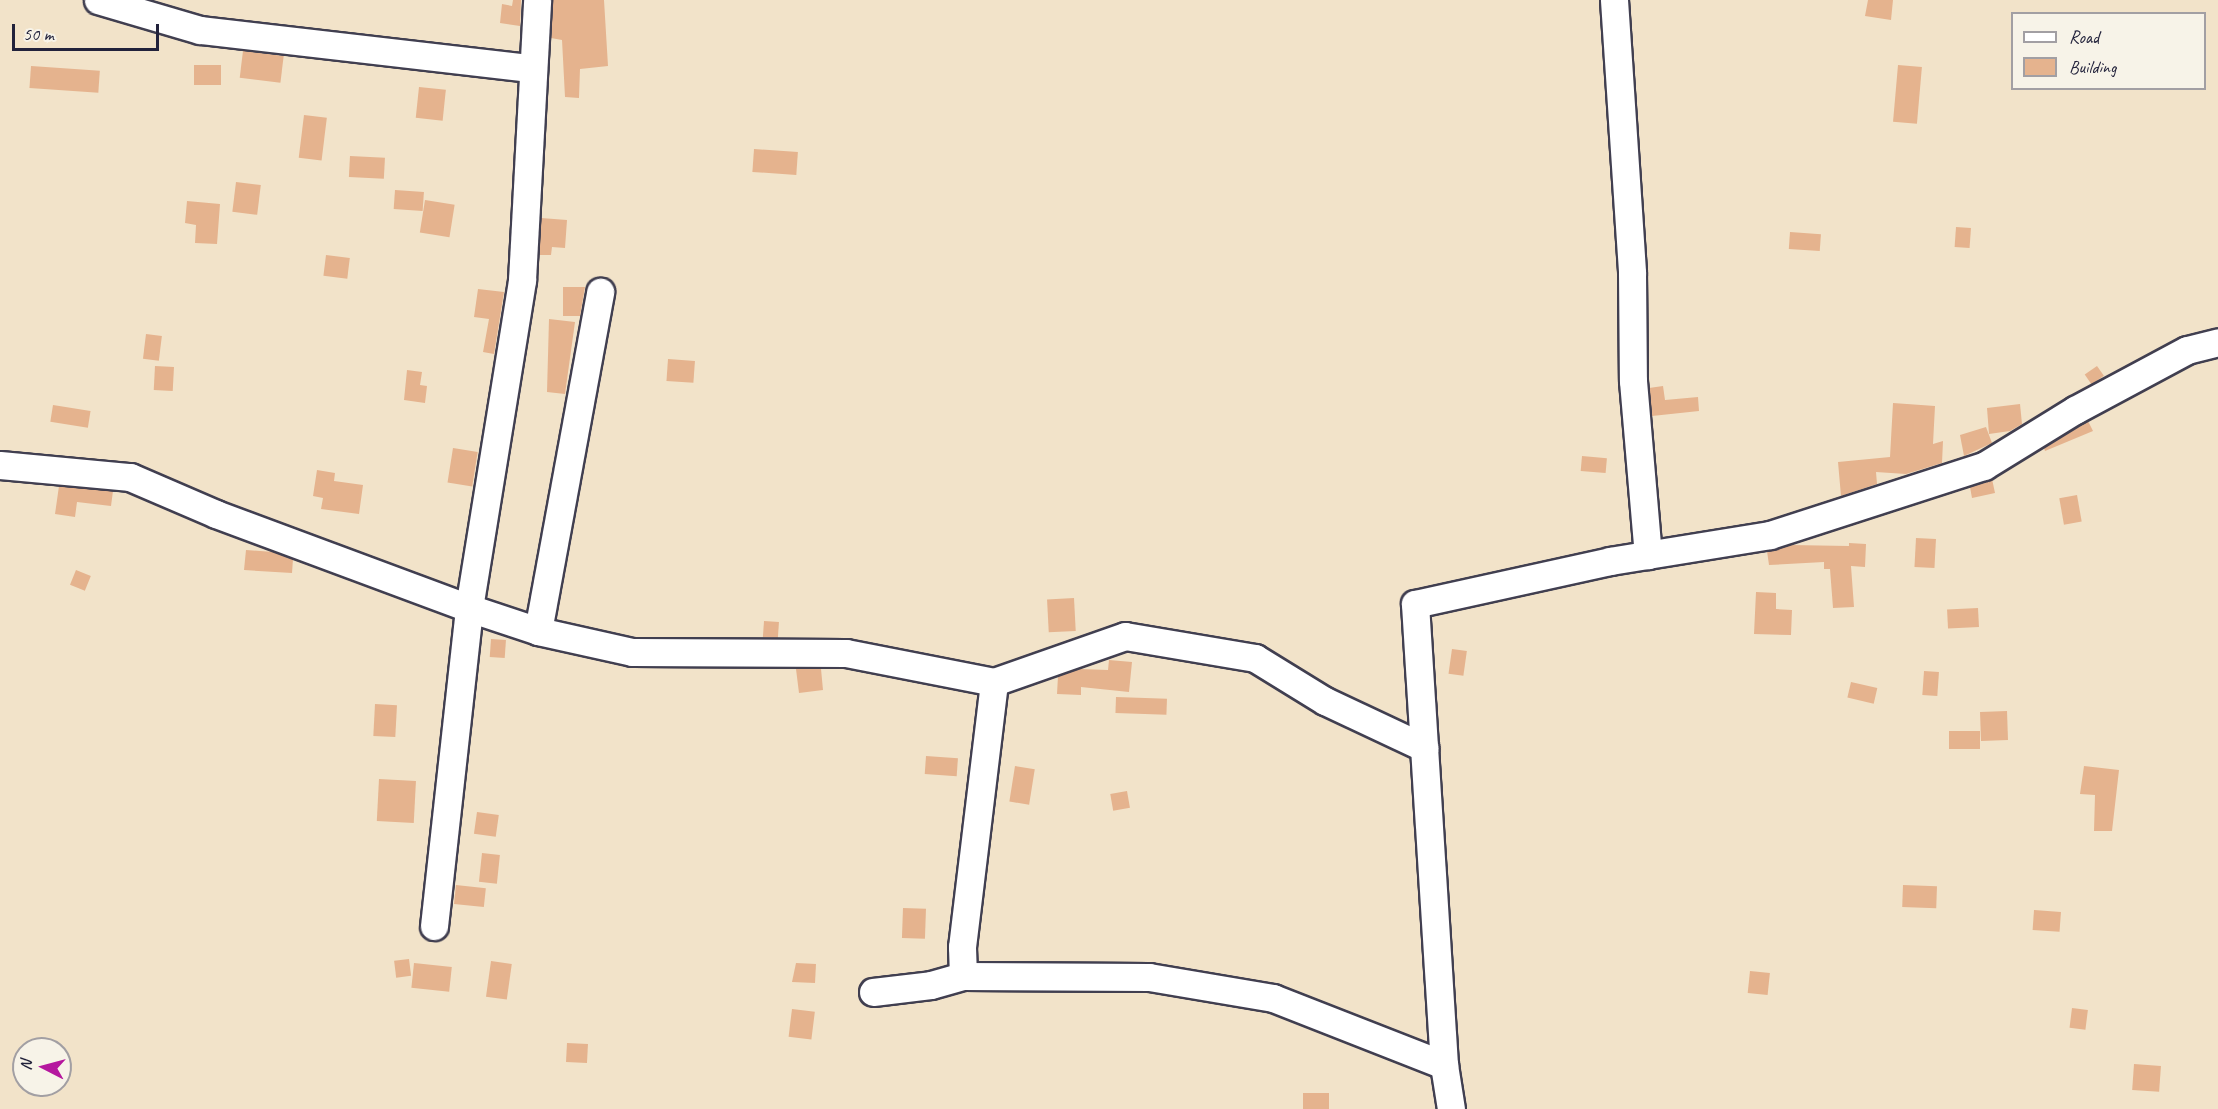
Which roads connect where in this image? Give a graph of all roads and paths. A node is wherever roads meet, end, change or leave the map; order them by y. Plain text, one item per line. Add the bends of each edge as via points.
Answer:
1 (98, 0) edge
2 (537, 0) edge
3 (1614, 0) edge
4 (530, 68) junction
5 (600, 292) dead end
6 (2218, 342) edge
7 (0, 465) edge
8 (1648, 555) junction
9 (469, 608) junction
10 (538, 631) junction
11 (994, 682) junction
12 (1425, 748) junction
13 (434, 926) dead end
14 (963, 976) junction
15 (873, 992) dead end
16 (1444, 1065) junction
17 (1451, 1109) edge

1 - 4 street via 200,30
2 - 4 street
3 - 8 street via 1632,273 1633,381
4 - 9 street via 522,280
5 - 10 street
6 - 8 street via 2187,350 2075,410 1984,466 1770,535
7 - 9 street via 130,477 216,514
8 - 12 street via 1415,604
9 - 10 street
9 - 13 street
10 - 11 street via 632,652 846,652
11 - 12 street via 1125,636 1255,658 1325,701
11 - 14 street via 962,948
12 - 16 street
14 - 15 street via 931,986
14 - 16 street via 1149,977 1273,998
16 - 17 street

